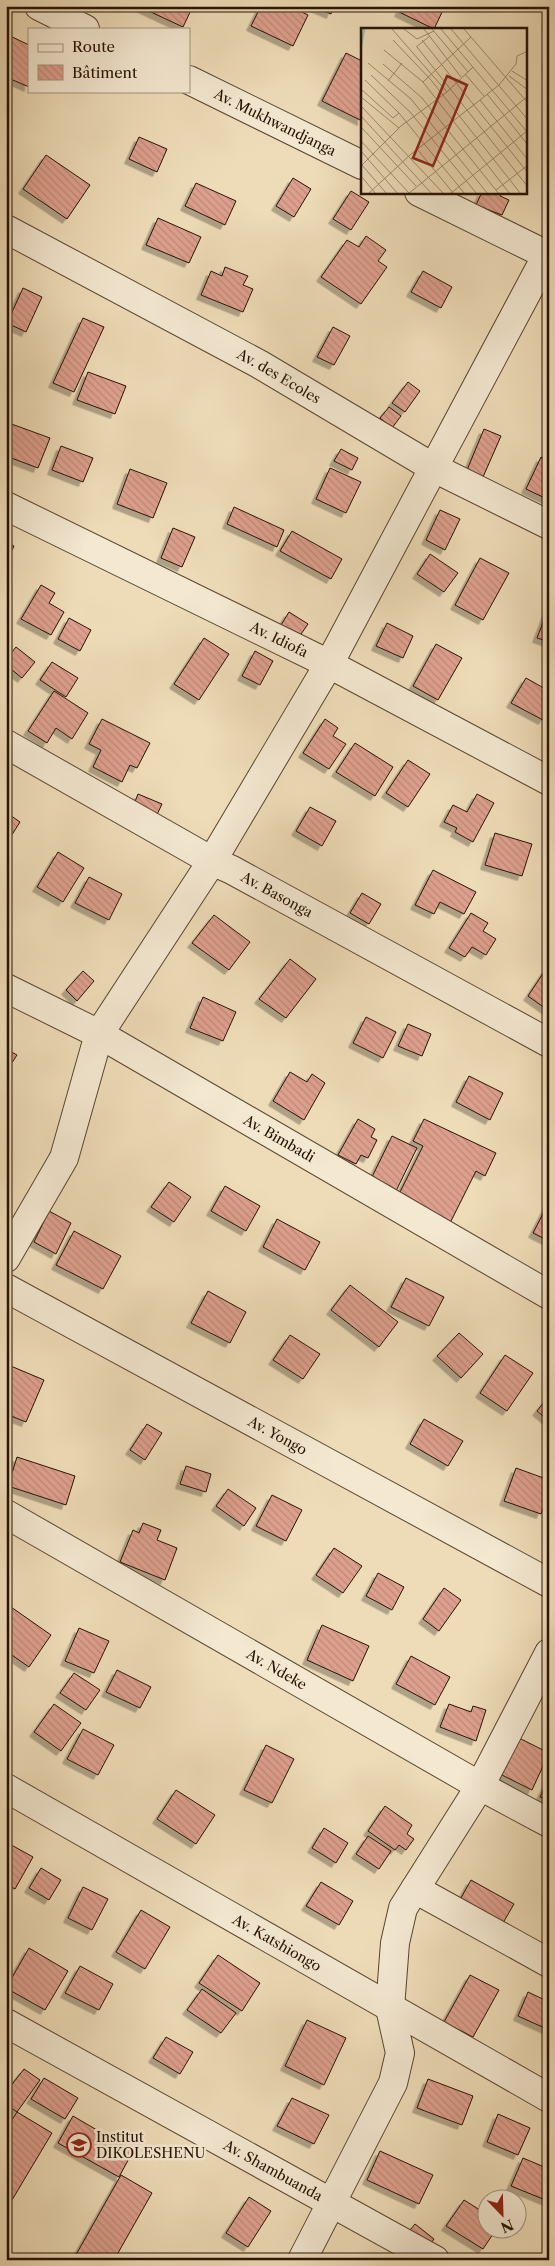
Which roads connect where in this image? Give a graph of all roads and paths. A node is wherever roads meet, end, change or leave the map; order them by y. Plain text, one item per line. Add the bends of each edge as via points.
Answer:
1 (39, 6) edge
2 (83, 28) edge
3 (190, 80) edge
4 (361, 165) edge
5 (423, 194) edge
6 (6, 229) edge
7 (548, 253) edge
8 (434, 468) junction
9 (6, 506) edge
10 (549, 525) edge
11 (329, 664) junction
12 (6, 744) edge
13 (549, 780) edge
14 (212, 861) junction
15 (6, 988) edge
16 (99, 1034) junction
17 (549, 1043) edge
18 (6, 1258) edge
19 (6, 1288) edge
20 (549, 1295) edge
21 (6, 1514) edge
22 (549, 1583) edge
23 (549, 1653) edge
24 (480, 1786) junction
25 (6, 1788) edge
26 (549, 1823) edge
27 (415, 1889) junction
28 (549, 1963) edge
29 (390, 2008) junction
30 (6, 2023) edge
31 (549, 2098) edge
32 (332, 2204) junction
33 (302, 2260) edge
34 (435, 2260) edge

1 - 2 street
3 - 4 street, Av. Mukhwandjanga
5 - 7 street
6 - 8 street, Av. des Ecoles via 259,364
7 - 8 street
8 - 10 street, Av. des Ecoles
8 - 11 street
9 - 11 street, Av. Idiofa
11 - 13 street, Av. Idiofa
11 - 14 street
12 - 14 street, Av. Basonga
14 - 16 street
14 - 17 street, Av. Basonga
15 - 16 street, Av. Bimbadi
16 - 18 street via 64,1158
16 - 20 street, Av. Bimbadi
19 - 22 street, Av. Yongo
21 - 24 street, Av. Ndeke
23 - 24 street
24 - 26 street, Av. Ndeke
24 - 27 street
25 - 29 street, Av. Katshiongo
27 - 28 street
27 - 29 street via 403,1908 395,1943
29 - 31 street, Av. Katshiongo
29 - 32 street via 400,2053 393,2083
30 - 32 street, Av. Shambuanda
32 - 33 street
32 - 34 street, Av. Shambuanda

